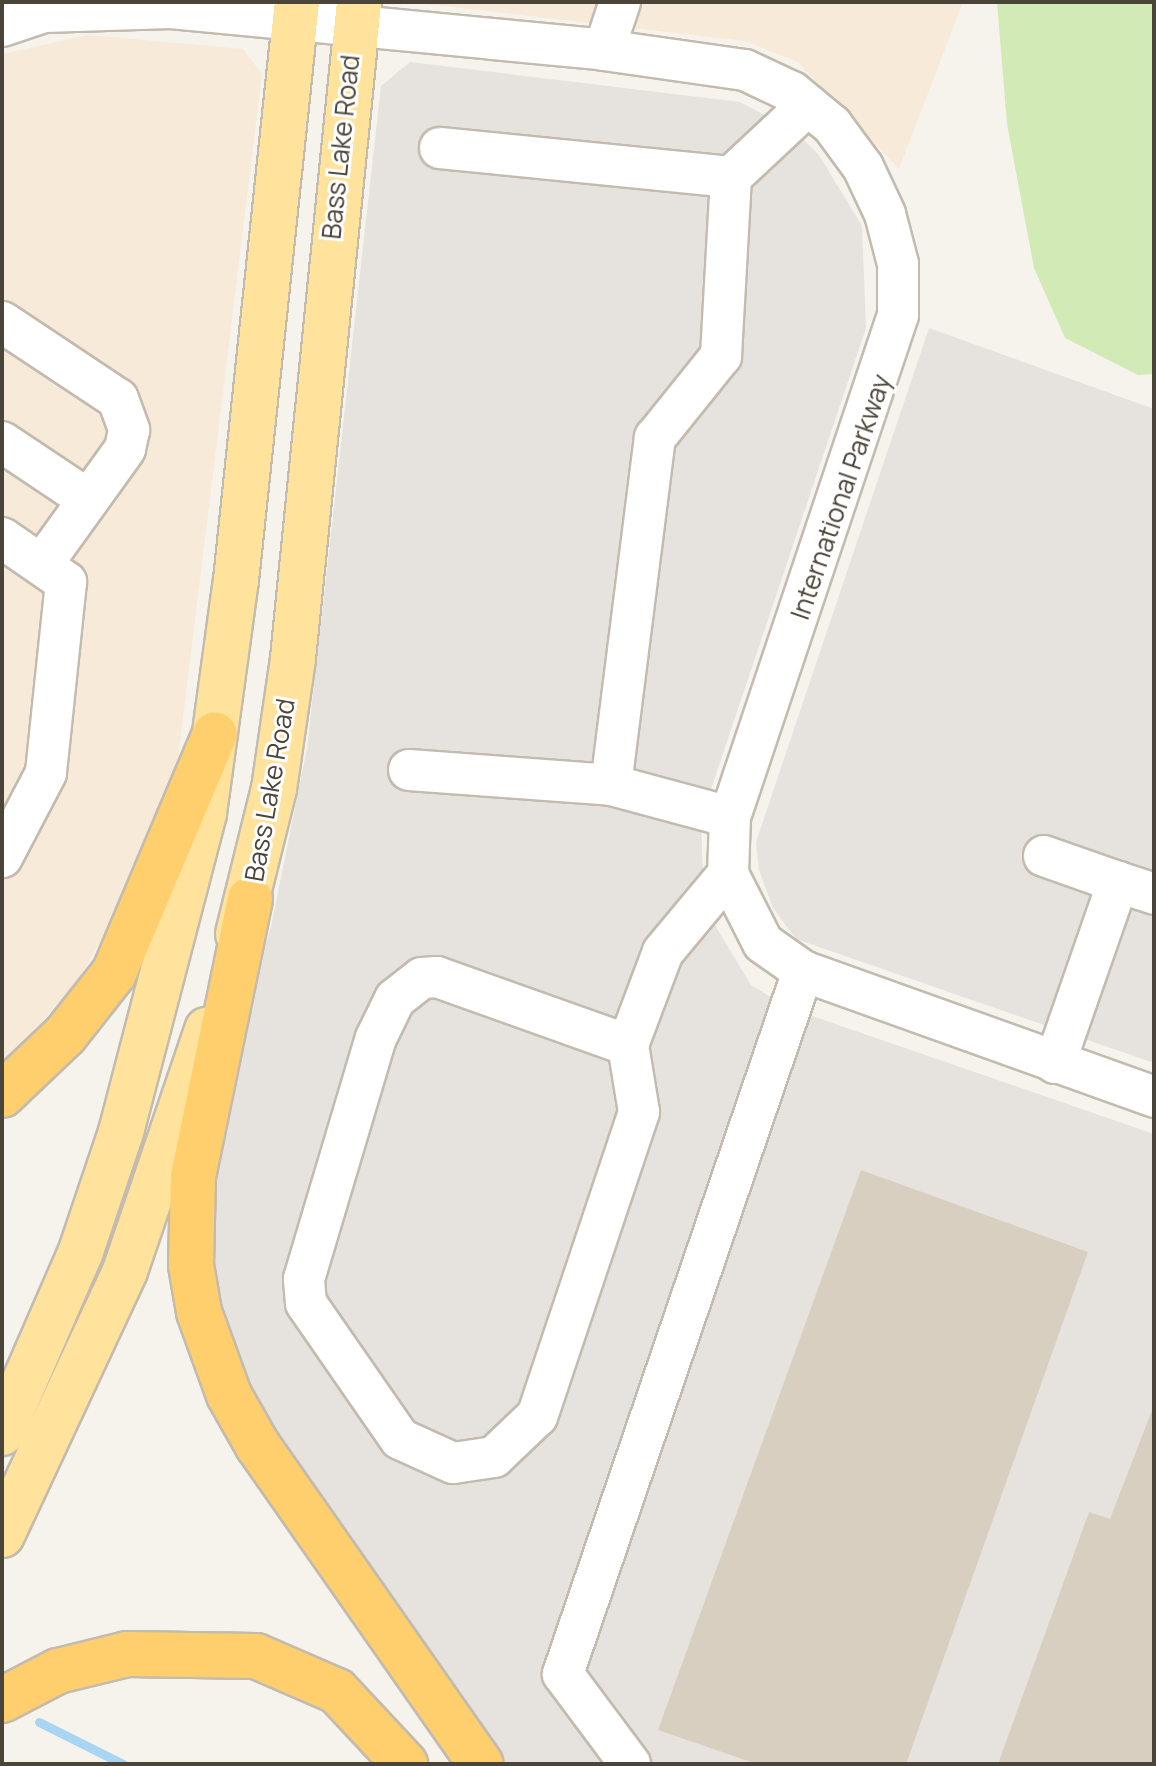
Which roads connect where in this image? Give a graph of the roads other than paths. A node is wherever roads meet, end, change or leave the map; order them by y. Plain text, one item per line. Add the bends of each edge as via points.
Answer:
1 (620, 2) edge
2 (296, 10) edge
3 (357, 14) edge
4 (2, 26) edge
5 (604, 50) junction
6 (808, 105) junction
7 (440, 148) dead end
8 (731, 177) junction
9 (2, 322) edge
10 (2, 442) edge
11 (87, 499) junction
12 (2, 538) edge
13 (43, 563) junction
14 (215, 734) junction
15 (409, 770) dead end
16 (611, 785) junction
17 (730, 817) junction
18 (1044, 856) dead end
19 (2, 857) edge
20 (728, 874) junction
21 (1136, 888) edge
22 (250, 899) junction
23 (803, 971) junction
24 (628, 1045) junction
25 (1055, 1063) junction
26 (2, 1095) edge
27 (1154, 1097) edge
28 (2, 1433) edge
29 (2, 1535) edge
30 (2, 1700) edge
31 (405, 1764) edge
32 (481, 1764) edge
33 (630, 1764) edge

1 - 5 street
2 - 3 street, International Parkway
2 - 4 street, International Parkway via 108,6 44,12
2 - 14 main road
3 - 5 street, International Parkway
3 - 22 main road, Bass Lake Road via 293,658
5 - 6 street, International Parkway via 745,70
6 - 8 street
6 - 17 street, International Parkway via 863,167 885,214 898,264 898,315
7 - 8 street
8 - 16 street via 721,356 655,438
9 - 11 street via 118,399 129,430 125,449
10 - 11 street
11 - 13 street
12 - 13 street
13 - 19 street via 66,582 46,773
14 - 26 highway via 114,973 65,1035
14 - 28 main road via 167,970 121,1132 81,1251
15 - 16 street
16 - 17 street
17 - 20 street, International Parkway
18 - 21 street
20 - 23 street, International Parkway via 763,943
20 - 24 street via 663,952
21 - 25 street
22 - 29 main road, Bass Lake Road via 125,1271
22 - 32 highway via 193,1177 191,1265 199,1312 229,1395 258,1446
23 - 25 street, International Parkway
23 - 33 street via 563,1674
24 - 24 street via 437,977 422,978 395,999 376,1038 304,1279 306,1303 400,1439 453,1463 494,1457 537,1416 639,1112
25 - 27 street, International Parkway
30 - 31 highway via 58,1671 127,1654 256,1656 337,1691

